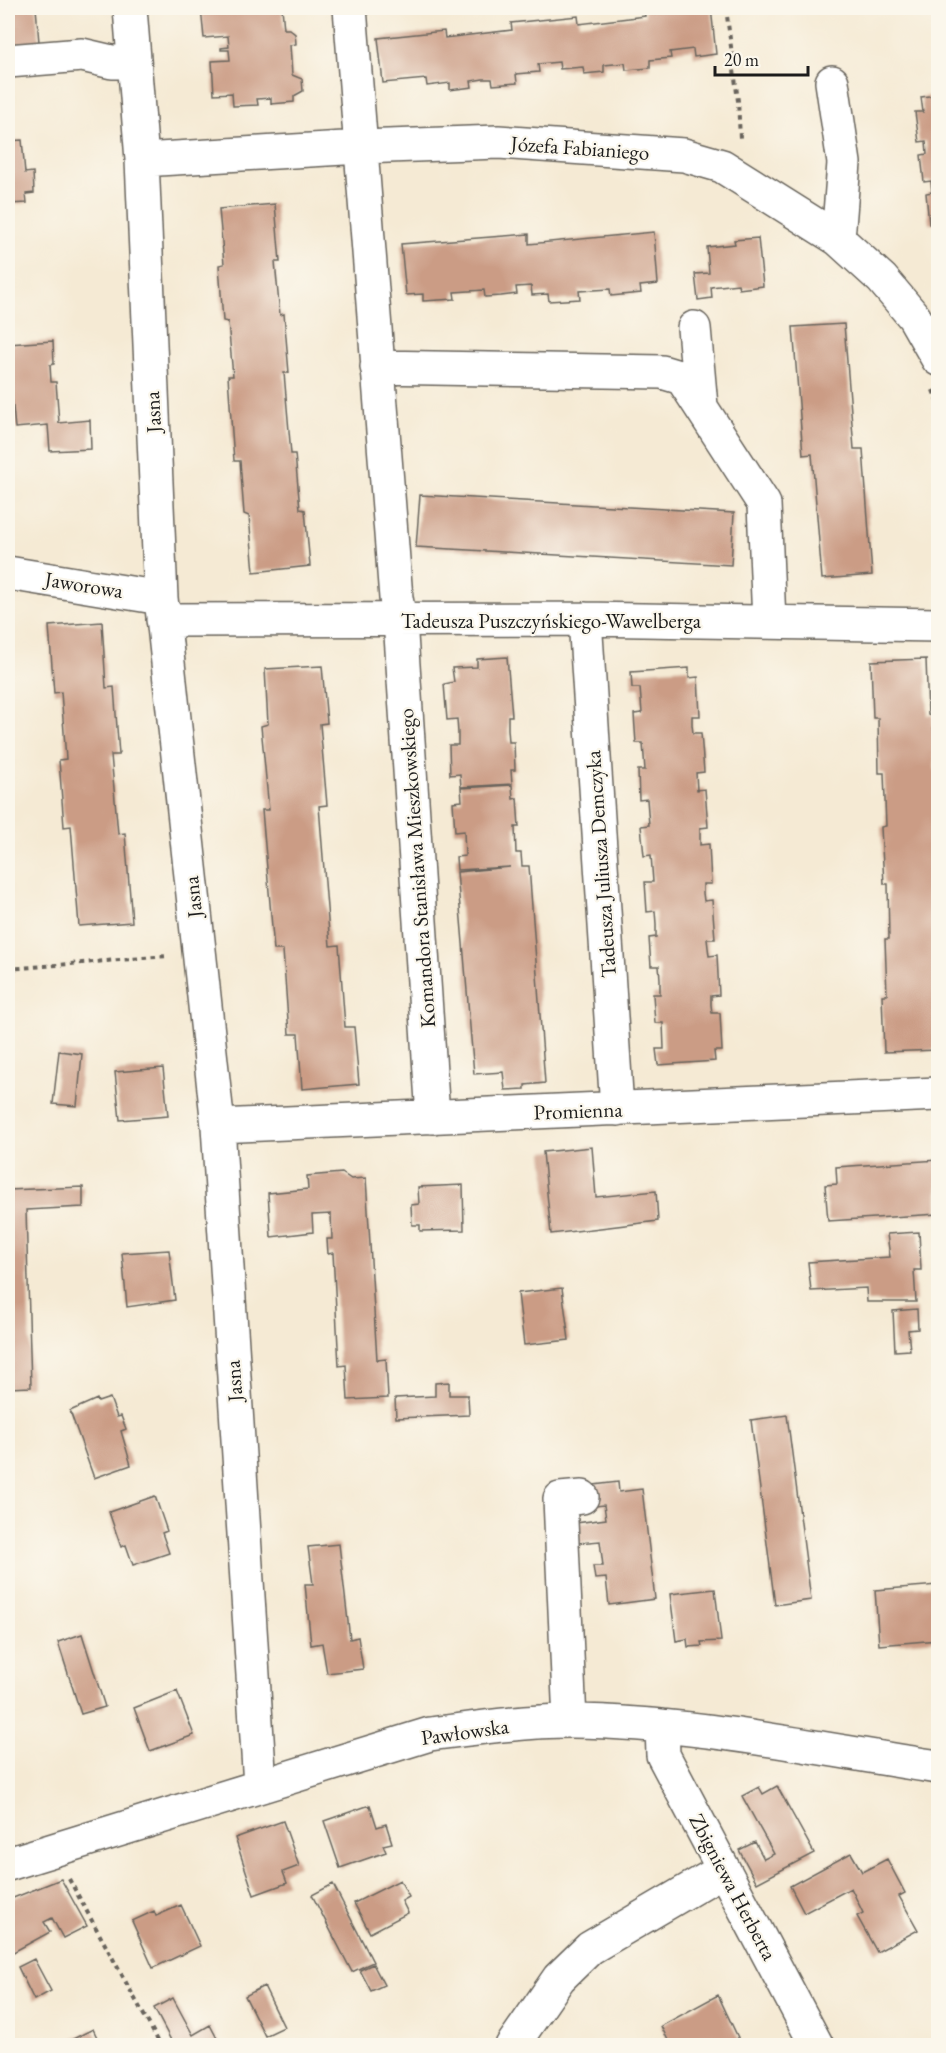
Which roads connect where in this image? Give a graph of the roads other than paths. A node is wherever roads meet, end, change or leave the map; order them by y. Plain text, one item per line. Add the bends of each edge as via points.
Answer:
1 (130, 8) edge
2 (350, 8) edge
3 (8, 60) edge
4 (133, 62) junction
5 (832, 82) dead end
6 (361, 147) junction
7 (141, 160) junction
8 (838, 239) junction
9 (694, 328) dead end
10 (377, 367) junction
11 (935, 374) edge
12 (701, 408) junction
13 (8, 573) edge
14 (162, 609) junction
15 (400, 620) junction
16 (585, 620) junction
17 (769, 622) junction
18 (939, 625) edge
19 (939, 1094) edge
20 (617, 1109) junction
21 (433, 1117) junction
22 (218, 1126) junction
23 (582, 1497) dead end
24 (570, 1721) junction
25 (662, 1726) junction
26 (939, 1767) edge
27 (260, 1785) junction
28 (8, 1864) edge
29 (723, 1870) junction
30 (512, 2046) edge
31 (817, 2046) edge

1 - 4 street, Jasna
2 - 6 street, Komandora Stanisława Mieszkowskiego
3 - 4 street via 82,55
4 - 7 street, Jasna
5 - 8 street via 844,163
6 - 7 street, Józefa Fabianiego
6 - 8 street, Józefa Fabianiego via 498,142 673,154 722,166
6 - 10 street, Komandora Stanisława Mieszkowskiego
7 - 14 street, Jasna
8 - 11 street, Józefa Fabianiego via 882,279 914,316
9 - 12 street
10 - 12 street via 662,372 682,378
10 - 15 street, Komandora Stanisława Mieszkowskiego
12 - 17 street via 764,504
13 - 14 street, Jaworowa
14 - 15 street, Tadeusza Puszczyńskiego-Wawelberga
14 - 22 street, Jasna
15 - 16 street, Tadeusza Puszczyńskiego-Wawelberga
15 - 21 street, Komandora Stanisława Mieszkowskiego
16 - 17 street, Tadeusza Puszczyńskiego-Wawelberga
16 - 20 street, Tadeusza Juliusza Demczyka
17 - 18 street, Tadeusza Puszczyńskiego-Wawelberga
19 - 20 street, Promienna
20 - 21 street, Promienna
21 - 22 street, Promienna
22 - 27 street, Jasna
23 - 24 street via 560,1499
24 - 25 street, Pawłowska
24 - 27 street, Pawłowska via 430,1734
25 - 26 street, Pawłowska
25 - 29 street, Zbigniewa Herberta via 663,1755
27 - 28 street, Pawłowska
29 - 30 street via 590,1948 559,1978
29 - 31 street, Zbigniewa Herberta

